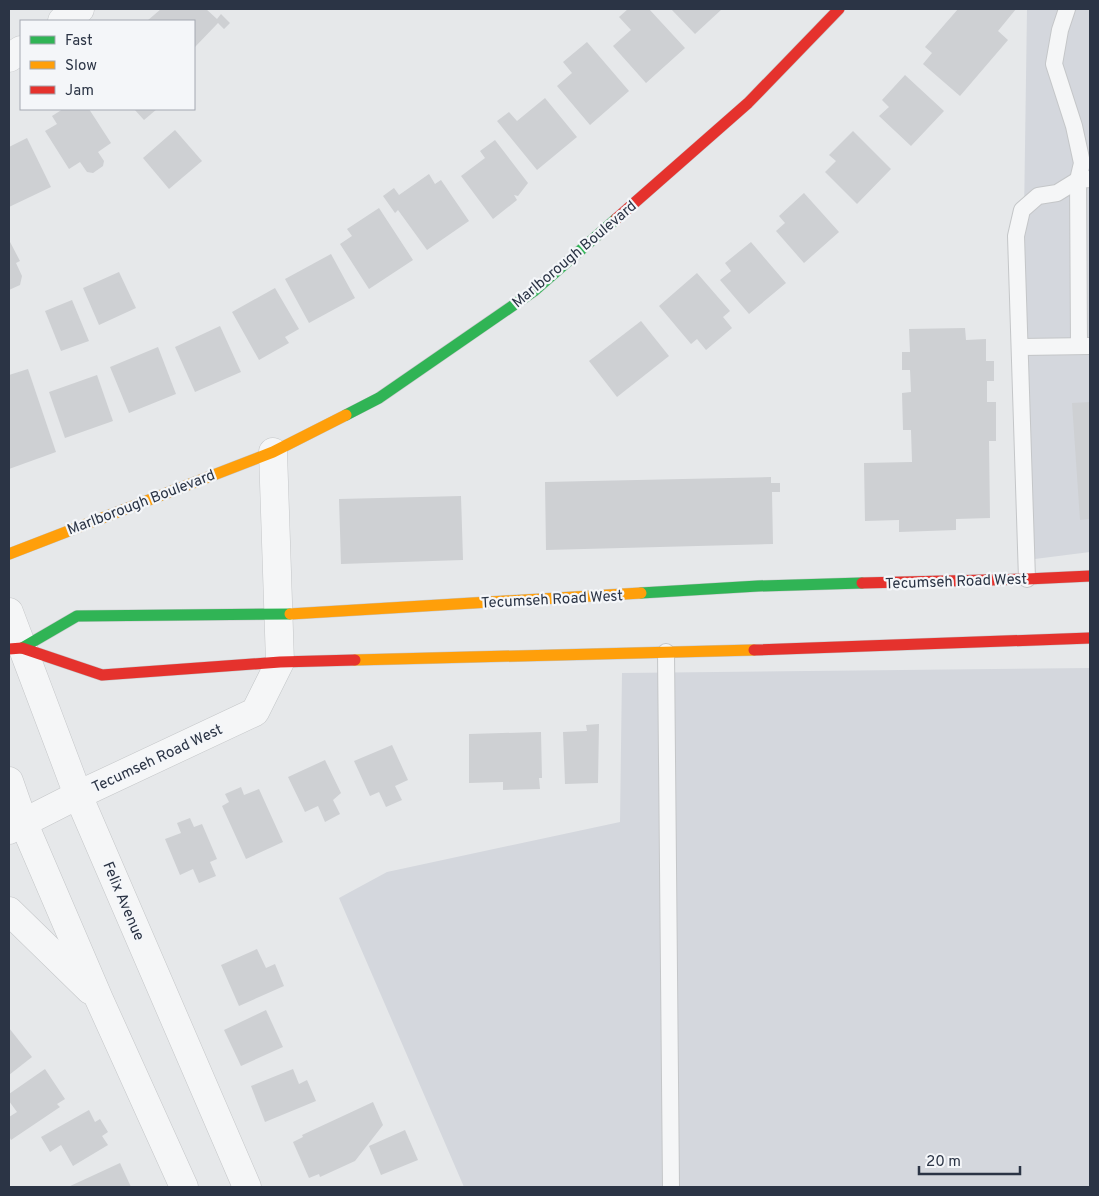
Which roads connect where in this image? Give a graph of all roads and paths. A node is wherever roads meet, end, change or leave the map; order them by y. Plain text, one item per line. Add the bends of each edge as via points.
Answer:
1 (80, 9) edge
2 (839, 9) edge
3 (1067, 9) edge
4 (64, 20) edge
5 (20, 51) edge
6 (9, 58) edge
7 (1084, 180) edge
8 (1084, 346) edge
9 (1020, 347) junction
10 (273, 452) junction
11 (9, 554) edge
12 (1090, 576) edge
13 (1027, 579) junction
14 (9, 612) edge
15 (278, 615) junction
16 (1090, 638) edge
17 (15, 648) edge
18 (666, 652) junction
19 (280, 662) junction
20 (9, 781) edge
21 (78, 795) junction
22 (16, 827) edge
23 (9, 911) edge
24 (99, 999) junction
25 (184, 1187) edge
26 (247, 1187) edge
27 (672, 1187) edge

1 - 4 street
2 - 10 main road, Marlborough Boulevard via 748,103 534,291 379,398
3 - 7 lane via 1054,64 1074,126
5 - 6 street
7 - 8 lane
7 - 9 lane via 1057,193 1038,196 1022,210 1016,236
8 - 9 lane
9 - 13 lane
10 - 11 main road, Marlborough Boulevard
10 - 15 street
12 - 13 main road, Tecumseh Road West
13 - 15 main road, Tecumseh Road West via 758,586
14 - 17 street, Felix Avenue
15 - 17 main road, Tecumseh Road West via 77,616
15 - 19 street
16 - 18 main road
17 - 19 main road via 102,675
17 - 21 street, Felix Avenue
18 - 19 main road
18 - 27 lane
19 - 21 street, Tecumseh Road West via 255,712
20 - 22 street
21 - 22 street, Tecumseh Road West
21 - 26 street, Felix Avenue
22 - 24 street
23 - 24 street
24 - 25 street

